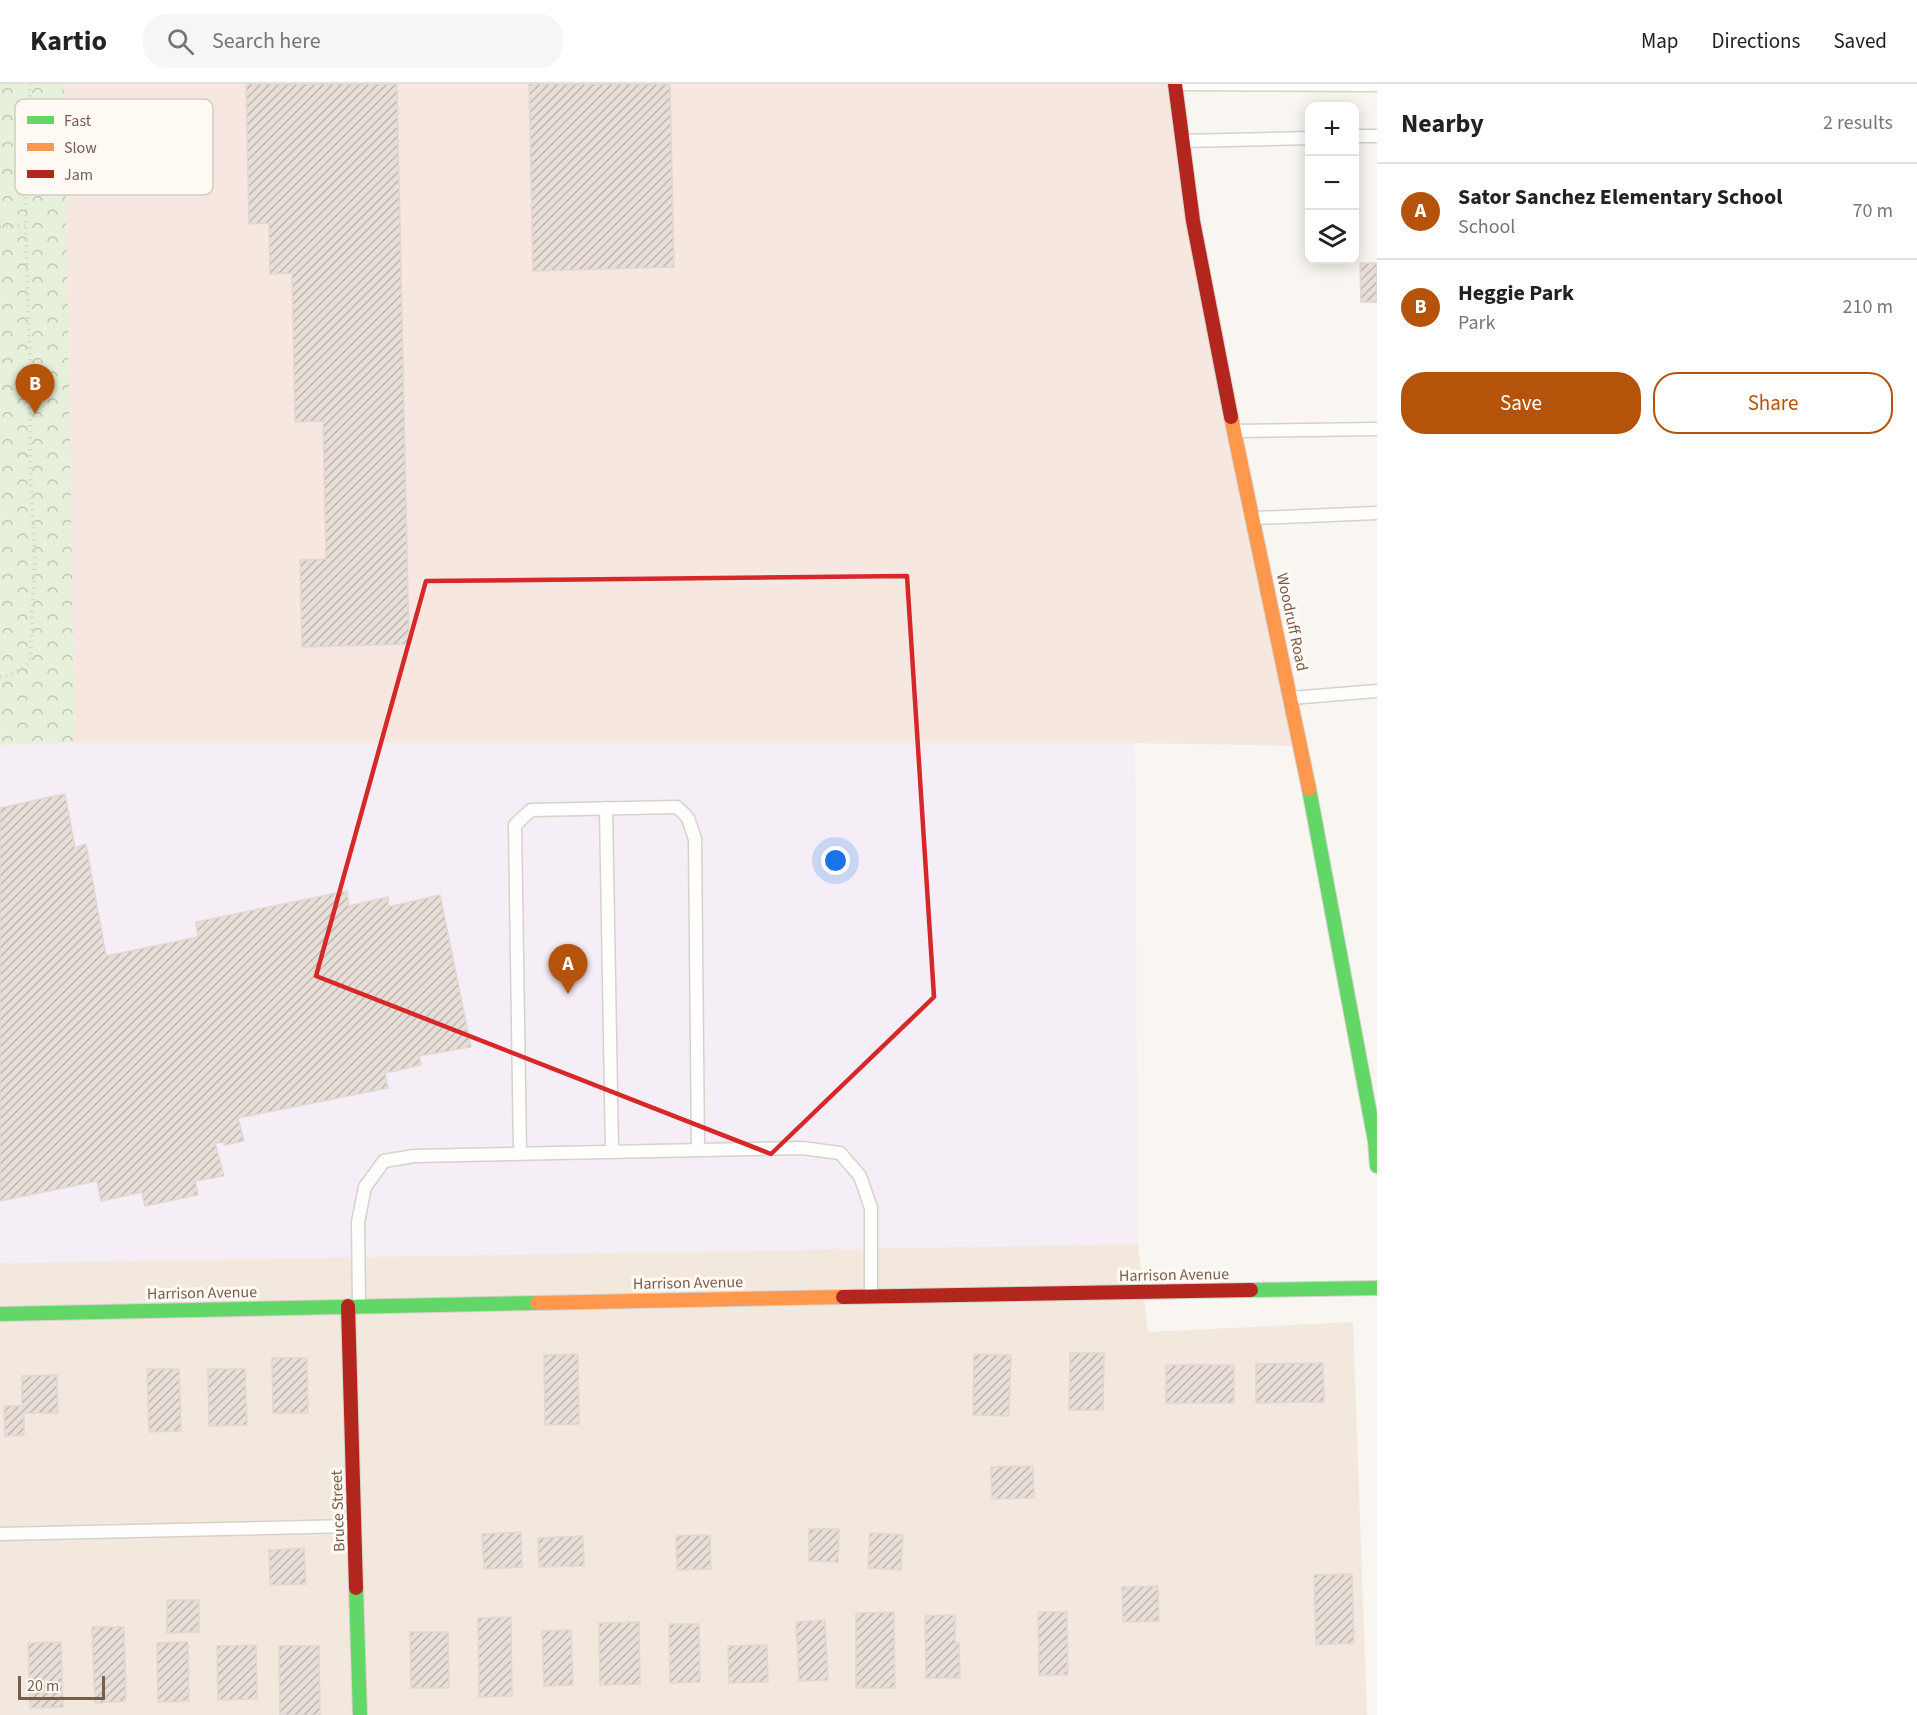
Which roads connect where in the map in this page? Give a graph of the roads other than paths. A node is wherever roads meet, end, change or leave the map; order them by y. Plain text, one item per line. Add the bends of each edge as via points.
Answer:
1 (1175, 84) edge
2 (1377, 85) edge
3 (1359, 136) edge
4 (1377, 136) edge
5 (1305, 138) edge
6 (1181, 141) junction
7 (1377, 429) edge
8 (1234, 431) junction
9 (1377, 513) edge
10 (1253, 519) junction
11 (1377, 691) edge
12 (1291, 698) junction
13 (606, 808) junction
14 (698, 1150) junction
15 (612, 1152) junction
16 (520, 1153) junction
17 (1377, 1166) edge
18 (1377, 1288) edge
19 (871, 1297) junction
20 (354, 1306) junction
21 (0, 1314) edge
22 (355, 1526) junction
23 (0, 1534) edge
24 (360, 1715) edge

1 - 2 lane
1 - 6 street, Woodruff Road
3 - 4 lane
5 - 6 lane
6 - 8 street, Woodruff Road via 1202,277
7 - 8 lane
8 - 10 street, Woodruff Road
9 - 10 lane
10 - 12 street, Woodruff Road
11 - 12 lane
12 - 17 street, Woodruff Road
13 - 14 lane via 677,807 688,818 695,839
13 - 15 lane
13 - 16 lane via 531,810 515,825
14 - 15 lane
14 - 19 lane via 802,1148 840,1153 860,1176 871,1208
15 - 16 lane
16 - 20 lane via 414,1156 384,1161 365,1187 358,1222
18 - 19 street, Harrison Avenue
19 - 20 street, Harrison Avenue
20 - 21 street, Harrison Avenue
20 - 22 street, Bruce Street
22 - 23 lane
22 - 24 street, Bruce Street

